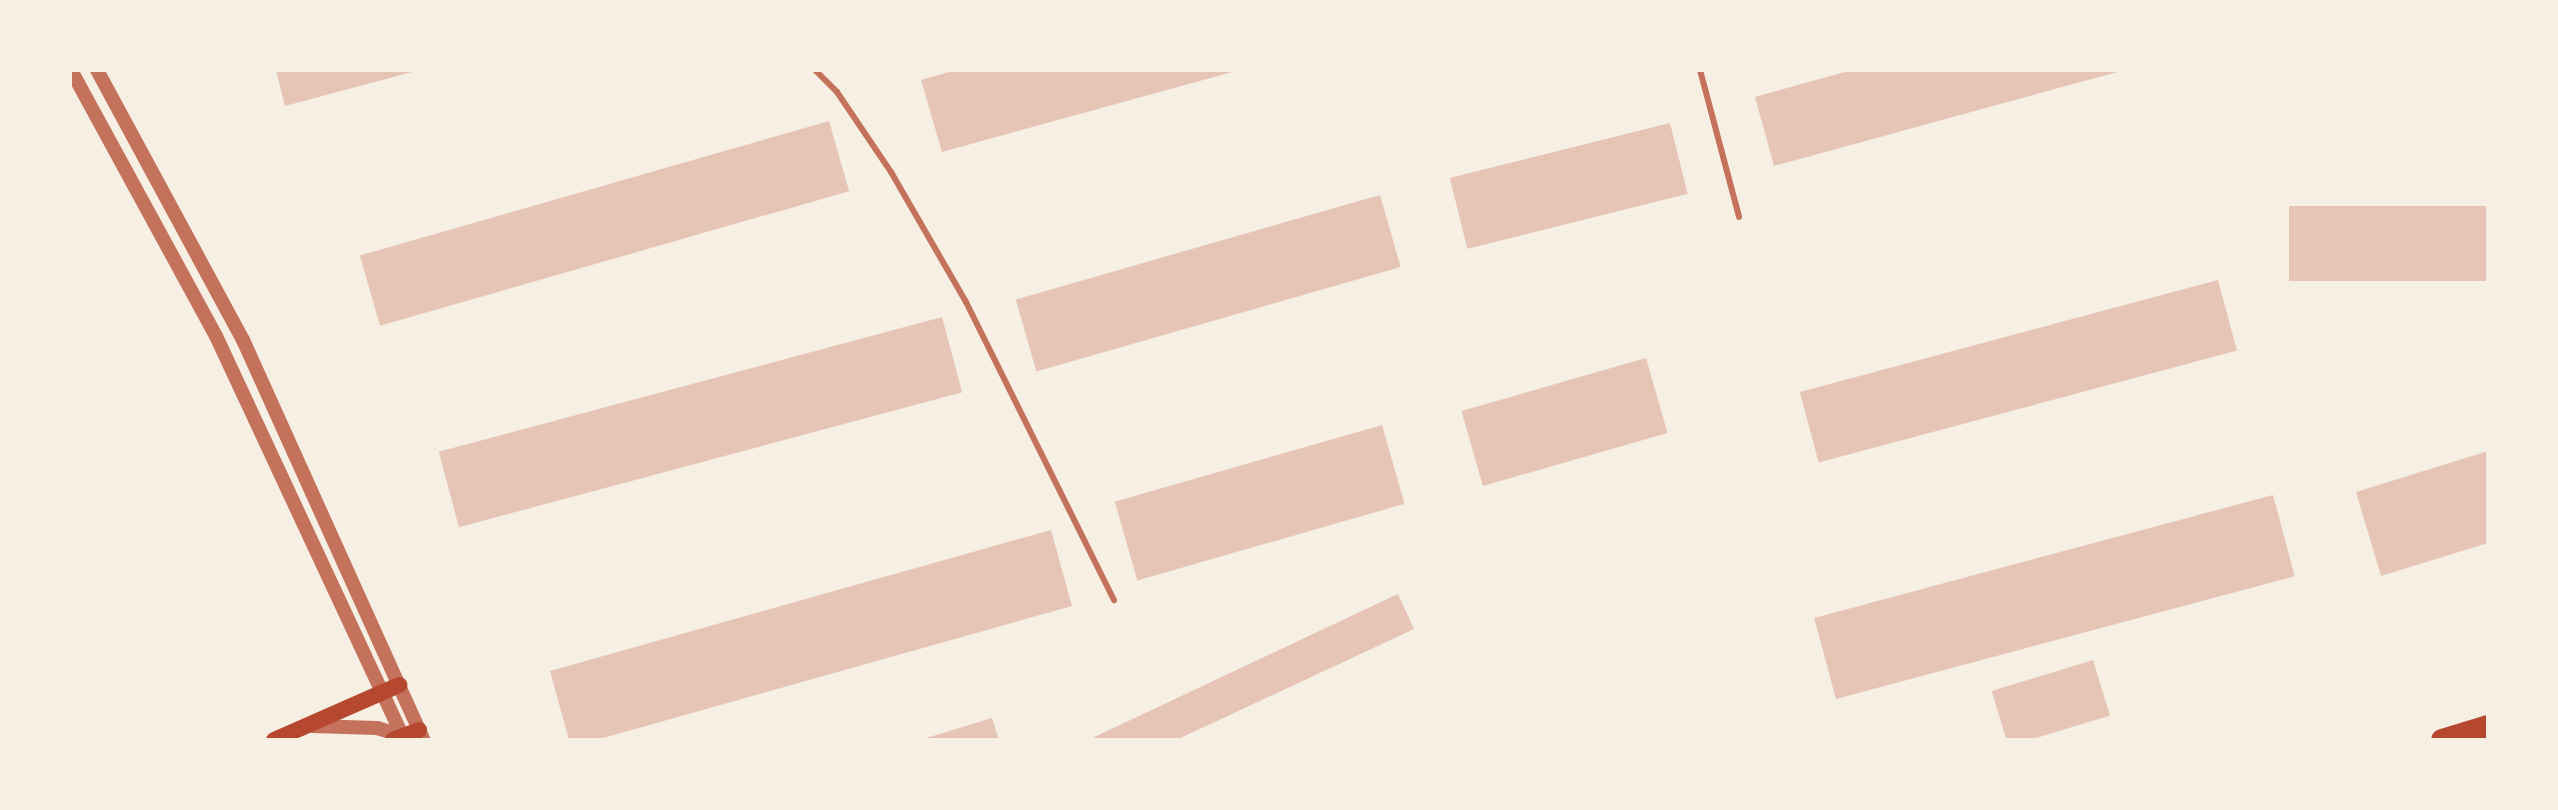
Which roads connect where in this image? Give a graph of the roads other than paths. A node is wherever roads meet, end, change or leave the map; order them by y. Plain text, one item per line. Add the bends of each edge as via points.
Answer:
1 (71, 70) edge
2 (97, 70) edge
3 (815, 70) edge
4 (1700, 70) edge
5 (1739, 217) dead end
6 (1114, 600) dead end
7 (399, 685) junction
8 (383, 693) junction
9 (2488, 726) edge
10 (297, 730) junction
11 (407, 737) edge
12 (274, 740) edge
13 (2442, 740) edge

1 - 8 street via 216,336
2 - 7 street via 243,340
3 - 6 lane via 837,92 891,172 958,289
4 - 5 lane
7 - 8 main road
7 - 11 street
8 - 10 main road
8 - 11 street
9 - 13 highway
10 - 11 street via 339,724
10 - 12 main road

